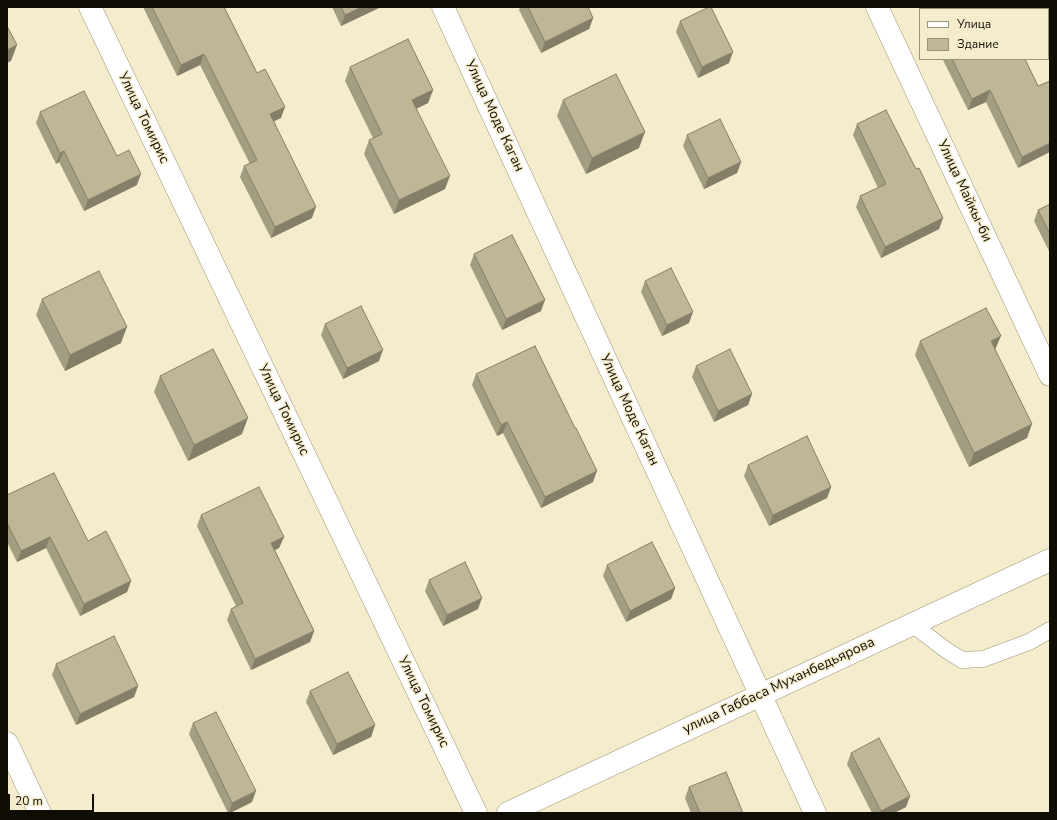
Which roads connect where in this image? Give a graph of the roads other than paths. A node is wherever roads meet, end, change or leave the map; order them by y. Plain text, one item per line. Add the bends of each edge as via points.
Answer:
1 (90, 7) edge
2 (443, 7) edge
3 (877, 7) edge
4 (1050, 375) edge
5 (1050, 560) edge
6 (912, 624) junction
7 (1050, 630) edge
8 (760, 695) junction
9 (7, 743) edge
10 (40, 813) edge
11 (476, 813) edge
12 (508, 813) edge
13 (815, 813) edge

1 - 11 street, Улица Томирис
2 - 8 street, Улица Моде Каган
3 - 4 street, Улица Майкы-би
5 - 6 street, улица Габбаса Муханбедьярова
6 - 7 lane via 962,660 983,659 1029,642
6 - 8 street, улица Габбаса Муханбедьярова
8 - 12 street, улица Габбаса Муханбедьярова
8 - 13 street, Улица Моде Каган
9 - 10 street

